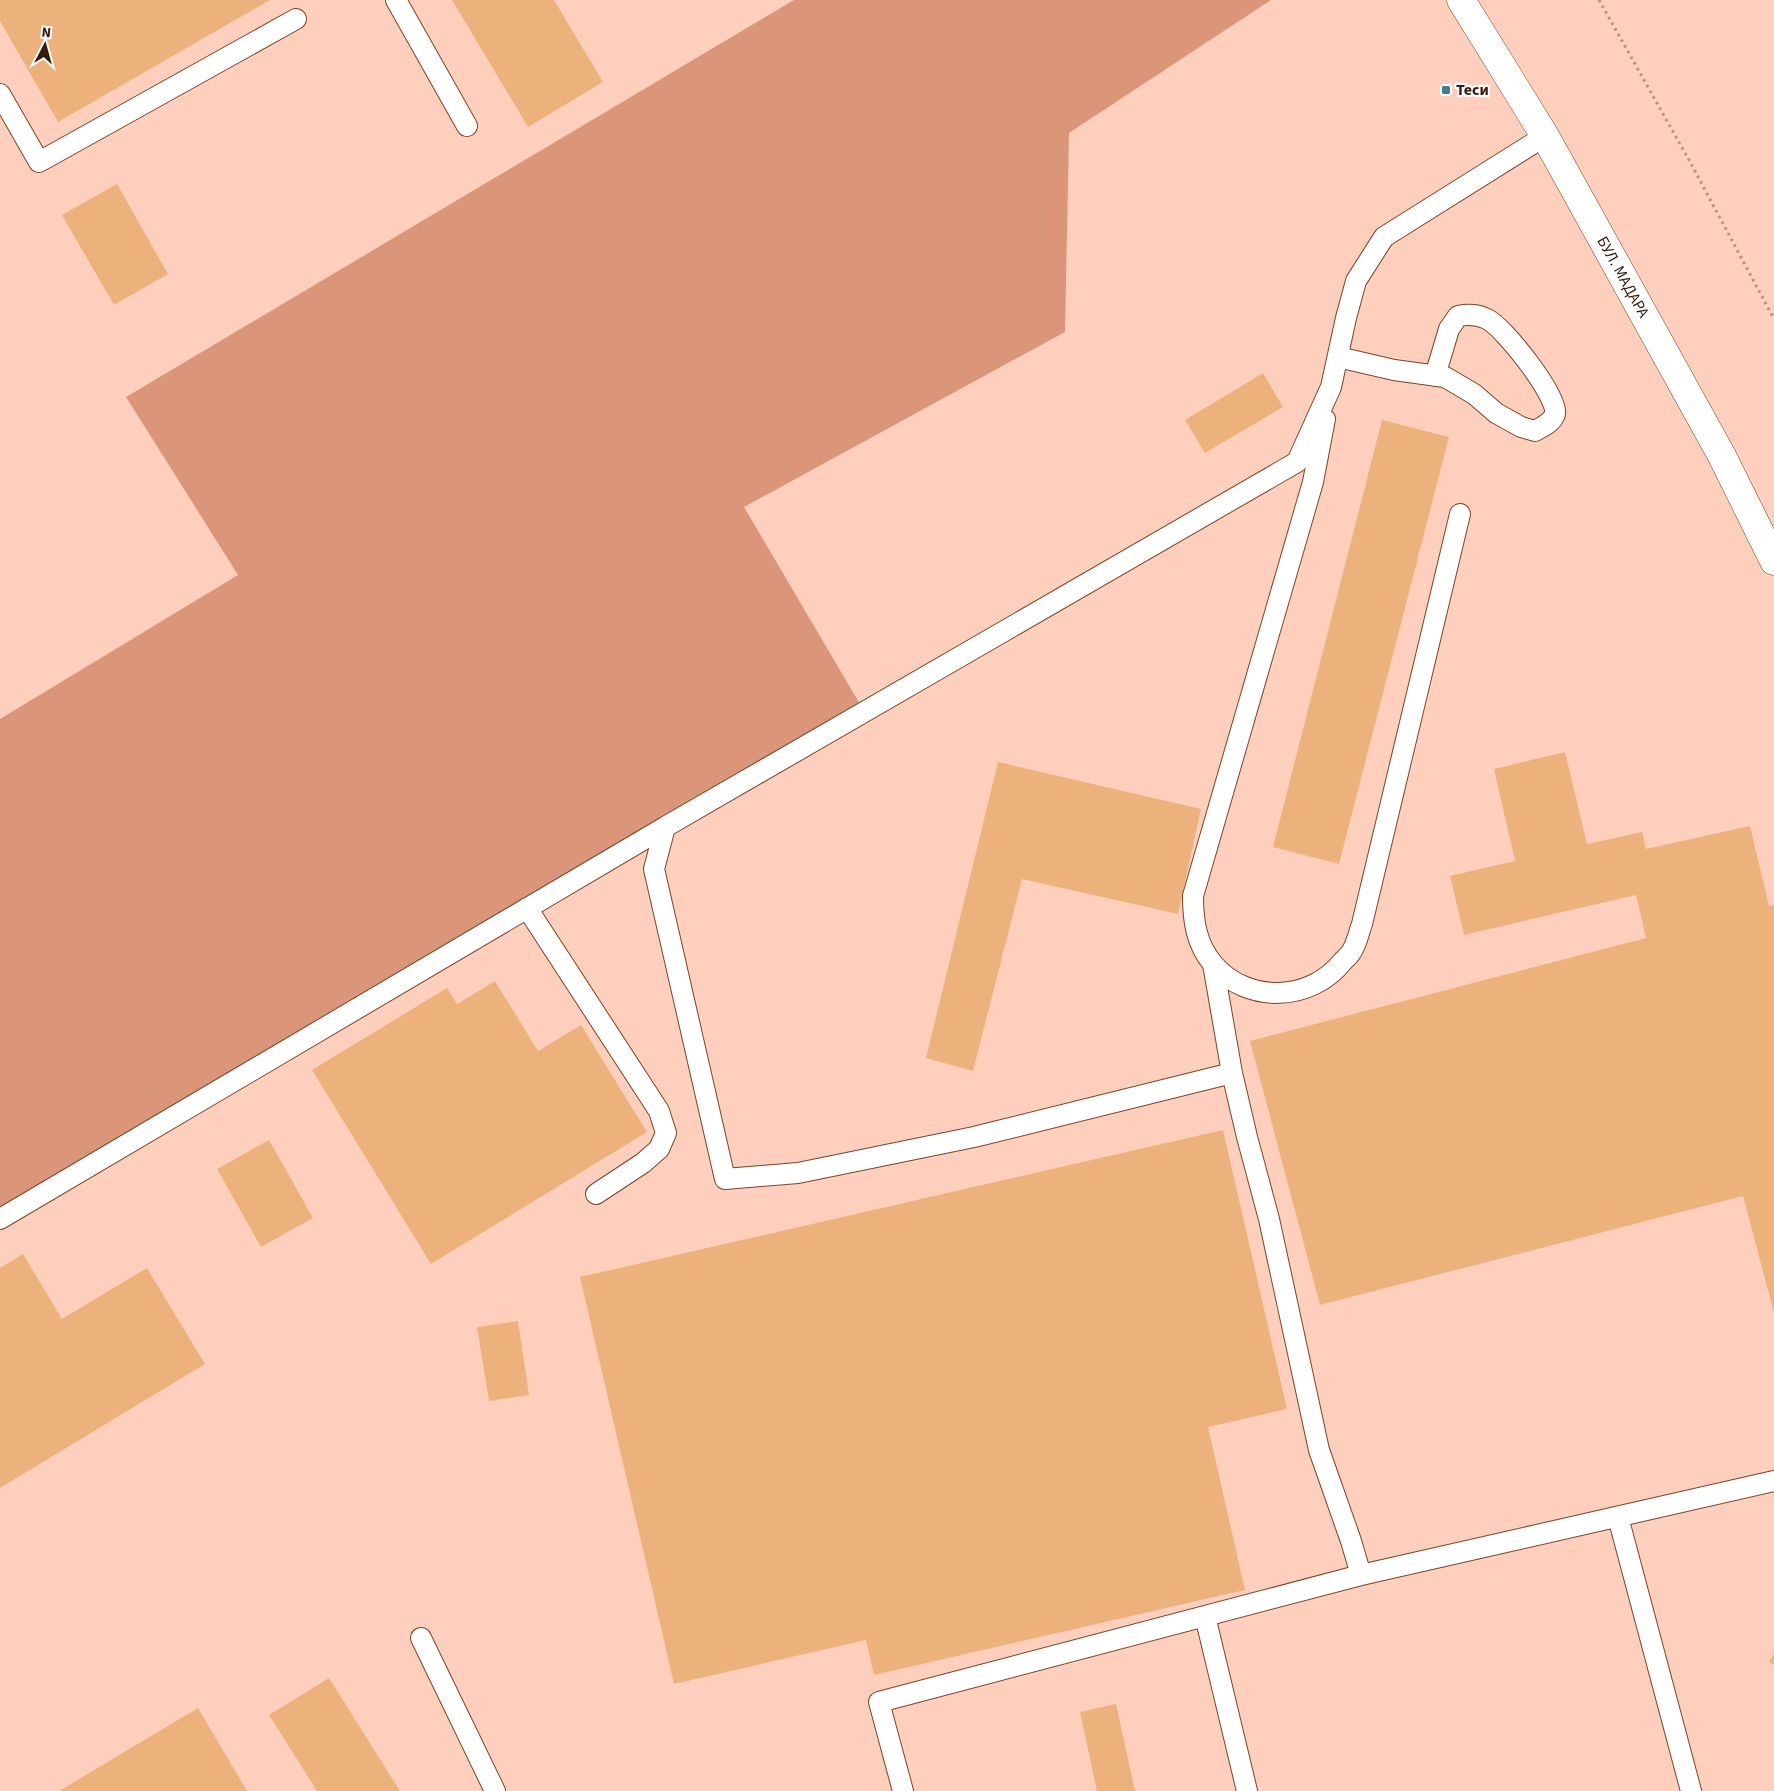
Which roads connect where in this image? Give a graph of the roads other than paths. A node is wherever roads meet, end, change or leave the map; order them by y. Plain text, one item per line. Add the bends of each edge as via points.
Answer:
1 (396, 0) edge
2 (1461, 0) edge
3 (296, 19) dead end
4 (0, 94) edge
5 (467, 126) dead end
6 (1545, 136) junction
7 (1338, 357) junction
8 (1435, 376) junction
9 (1332, 387) junction
10 (1460, 514) dead end
11 (1774, 561) edge
12 (665, 827) junction
13 (527, 908) junction
14 (1213, 964) junction
15 (1232, 1074) junction
16 (596, 1194) dead end
17 (0, 1220) edge
18 (1774, 1480) edge
19 (1618, 1516) junction
20 (1362, 1576) junction
21 (1205, 1616) junction
22 (420, 1638) dead end
23 (495, 1791) edge
24 (903, 1791) edge
25 (1247, 1791) edge
26 (1690, 1791) edge

1 - 5 lane
2 - 6 main road, БУЛ. МАДАРА
3 - 4 lane via 39,162
6 - 7 lane via 1384,237 1356,281
6 - 11 main road, БУЛ. МАДАРА via 1722,456
7 - 8 lane
7 - 9 lane
8 - 8 lane via 1445,377 1474,394 1496,414 1521,427 1535,431 1548,424 1555,414 1554,402 1531,365 1489,319 1469,314 1458,316 1449,329
9 - 12 lane via 1297,462
9 - 14 lane via 1313,482 1193,896 1193,918 1198,939
10 - 14 lane via 1362,924 1352,950 1336,971 1320,982 1285,993 1250,989 1234,982
12 - 13 lane
12 - 15 lane via 654,869 725,1179 798,1173 974,1137
13 - 16 lane via 659,1111 666,1133 659,1149 643,1163
13 - 17 lane
14 - 15 lane
15 - 20 lane via 1269,1219 1319,1450
18 - 19 lane
19 - 20 lane
19 - 26 lane
20 - 21 lane
21 - 24 lane via 879,1702
21 - 25 lane
22 - 23 lane

